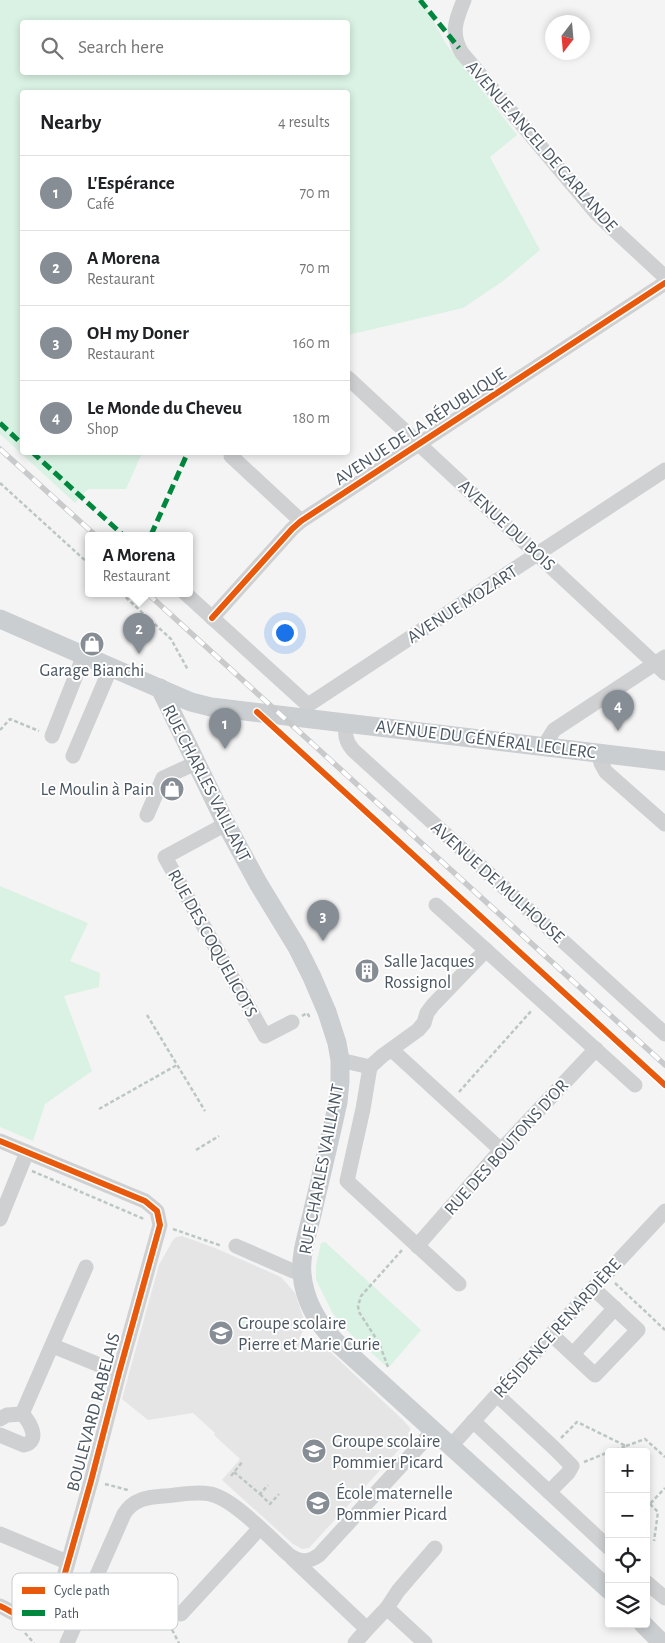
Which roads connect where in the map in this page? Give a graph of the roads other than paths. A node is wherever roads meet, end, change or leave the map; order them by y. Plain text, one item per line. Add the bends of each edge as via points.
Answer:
1 (464, 0) edge
2 (665, 278) edge
3 (665, 283) edge
4 (350, 380) edge
5 (418, 444) junction
6 (232, 456) dead end
7 (665, 470) edge
8 (301, 521) junction
9 (538, 554) junction
10 (189, 597) edge
11 (212, 618) junction
12 (0, 619) edge
13 (84, 655) junction
14 (662, 665) edge
15 (110, 667) junction
16 (160, 688) junction
17 (308, 711) junction
18 (346, 722) junction
19 (52, 736) road end
20 (544, 746) junction
21 (598, 752) junction
22 (73, 756) dead end
23 (665, 760) edge
24 (196, 763) junction
25 (147, 815) dead end
26 (226, 824) junction
27 (665, 824) edge
28 (436, 905) dead end
29 (486, 950) junction
30 (292, 1022) road end
31 (665, 1034) edge
32 (596, 1049) junction
33 (392, 1050) junction
34 (340, 1060) junction
35 (370, 1067) junction
36 (635, 1085) dead end
37 (0, 1141) edge
38 (502, 1150) junction
39 (24, 1159) junction
40 (665, 1211) edge
41 (0, 1219) edge
42 (412, 1242) junction
43 (236, 1246) road end
44 (86, 1267) dead end
45 (302, 1272) junction
46 (459, 1284) dead end
47 (593, 1288) junction
48 (615, 1308) junction
49 (551, 1334) junction
50 (53, 1346) junction
51 (573, 1354) junction
52 (119, 1373) junction
53 (497, 1395) junction
54 (22, 1414) junction
55 (0, 1419) edge
56 (473, 1420) junction
57 (433, 1431) junction
58 (0, 1435) edge
59 (451, 1446) junction
60 (549, 1492) junction
61 (260, 1528) junction
62 (0, 1534) edge
63 (605, 1544) edge
64 (435, 1548) dead end
65 (289, 1555) junction
66 (68, 1562) junction
67 (65, 1573) edge
68 (97, 1573) edge
69 (647, 1583) edge
70 (605, 1586) edge
71 (665, 1598) edge
72 (0, 1606) edge
73 (387, 1608) junction
74 (12, 1612) edge
75 (181, 1614) road end
76 (650, 1624) edge
77 (647, 1628) edge
78 (368, 1629) junction
79 (73, 1630) edge
80 (665, 1637) edge
81 (67, 1643) edge
82 (355, 1643) edge
83 (425, 1643) edge
84 (662, 1643) edge

1 - 2 street, AVENUE ANCEL DE GARLANDE via 454,31 464,56 597,214
3 - 5 street, AVENUE DE LA RÉPUBLIQUE
4 - 5 street, AVENUE DU BOIS
5 - 8 street, AVENUE DE LA RÉPUBLIQUE
5 - 9 street, AVENUE DU BOIS
6 - 8 street
7 - 9 street, AVENUE MOZART
8 - 11 street, AVENUE DE LA RÉPUBLIQUE
9 - 14 street, AVENUE DU BOIS
9 - 17 street, AVENUE MOZART
10 - 11 street
11 - 17 street
12 - 13 main road, AVENUE DU GÉNÉRAL LECLERC
13 - 15 main road, AVENUE DU GÉNÉRAL LECLERC
13 - 19 street
14 - 20 street via 554,730
15 - 16 main road, AVENUE DU GÉNÉRAL LECLERC
15 - 22 street
16 - 17 main road, AVENUE DU GÉNÉRAL LECLERC via 191,702 212,707
16 - 24 main road, RUE CHARLES VAILLANT
17 - 18 main road, AVENUE DU GÉNÉRAL LECLERC
18 - 20 main road, AVENUE DU GÉNÉRAL LECLERC
18 - 31 street, AVENUE DE MULHOUSE via 347,743 353,750
20 - 21 main road, AVENUE DU GÉNÉRAL LECLERC
21 - 23 main road, AVENUE DU GÉNÉRAL LECLERC
21 - 27 street via 606,772
24 - 25 street via 163,778
24 - 26 main road, RUE CHARLES VAILLANT
26 - 30 street, RUE DES COQUELICOTS via 165,857 265,1036
26 - 34 main road, RUE CHARLES VAILLANT via 298,948 326,1012
28 - 29 street
29 - 32 street
29 - 33 street via 433,1004 418,1030
32 - 36 street
32 - 38 street, RUE DES BOUTONS D'OR
33 - 35 street
33 - 38 street
34 - 35 street
34 - 45 main road, RUE CHARLES VAILLANT via 338,1102 306,1241
35 - 42 street via 347,1182
37 - 39 street
38 - 42 street, RUE DES BOUTONS D'OR
39 - 41 street
39 - 52 street, BOULEVARD RABELAIS via 145,1201 159,1218
40 - 47 street, RÉSIDENCE RENARDIÈRE
42 - 46 street
43 - 45 street
44 - 50 street
45 - 57 main road, RUE CHARLES VAILLANT via 310,1304 330,1335
47 - 48 street
47 - 49 street, RÉSIDENCE RENARDIÈRE
48 - 51 street
48 - 51 street via 638,1330 595,1375
49 - 51 street
49 - 53 street, RÉSIDENCE RENARDIÈRE
50 - 52 street
50 - 54 street
52 - 66 street, BOULEVARD RABELAIS
53 - 56 street, RÉSIDENCE RENARDIÈRE
53 - 60 street via 572,1466
54 - 55 street via 6,1414
54 - 58 street via 33,1430 29,1444
56 - 59 street, RÉSIDENCE RENARDIÈRE
56 - 60 street
57 - 59 main road, RUE CHARLES VAILLANT
57 - 65 street via 319,1555 305,1562
59 - 70 main road, RUE CHARLES VAILLANT
60 - 63 street
61 - 65 street
61 - 68 street via 228,1501 211,1494 140,1499 124,1514
61 - 75 street
62 - 66 street
64 - 73 street via 398,1590
65 - 78 street
66 - 67 street, BOULEVARD RABELAIS
69 - 71 street
72 - 74 street, BOULEVARD RABELAIS
73 - 78 street
73 - 83 street
76 - 80 main road
77 - 84 main road
78 - 82 street
79 - 81 street

